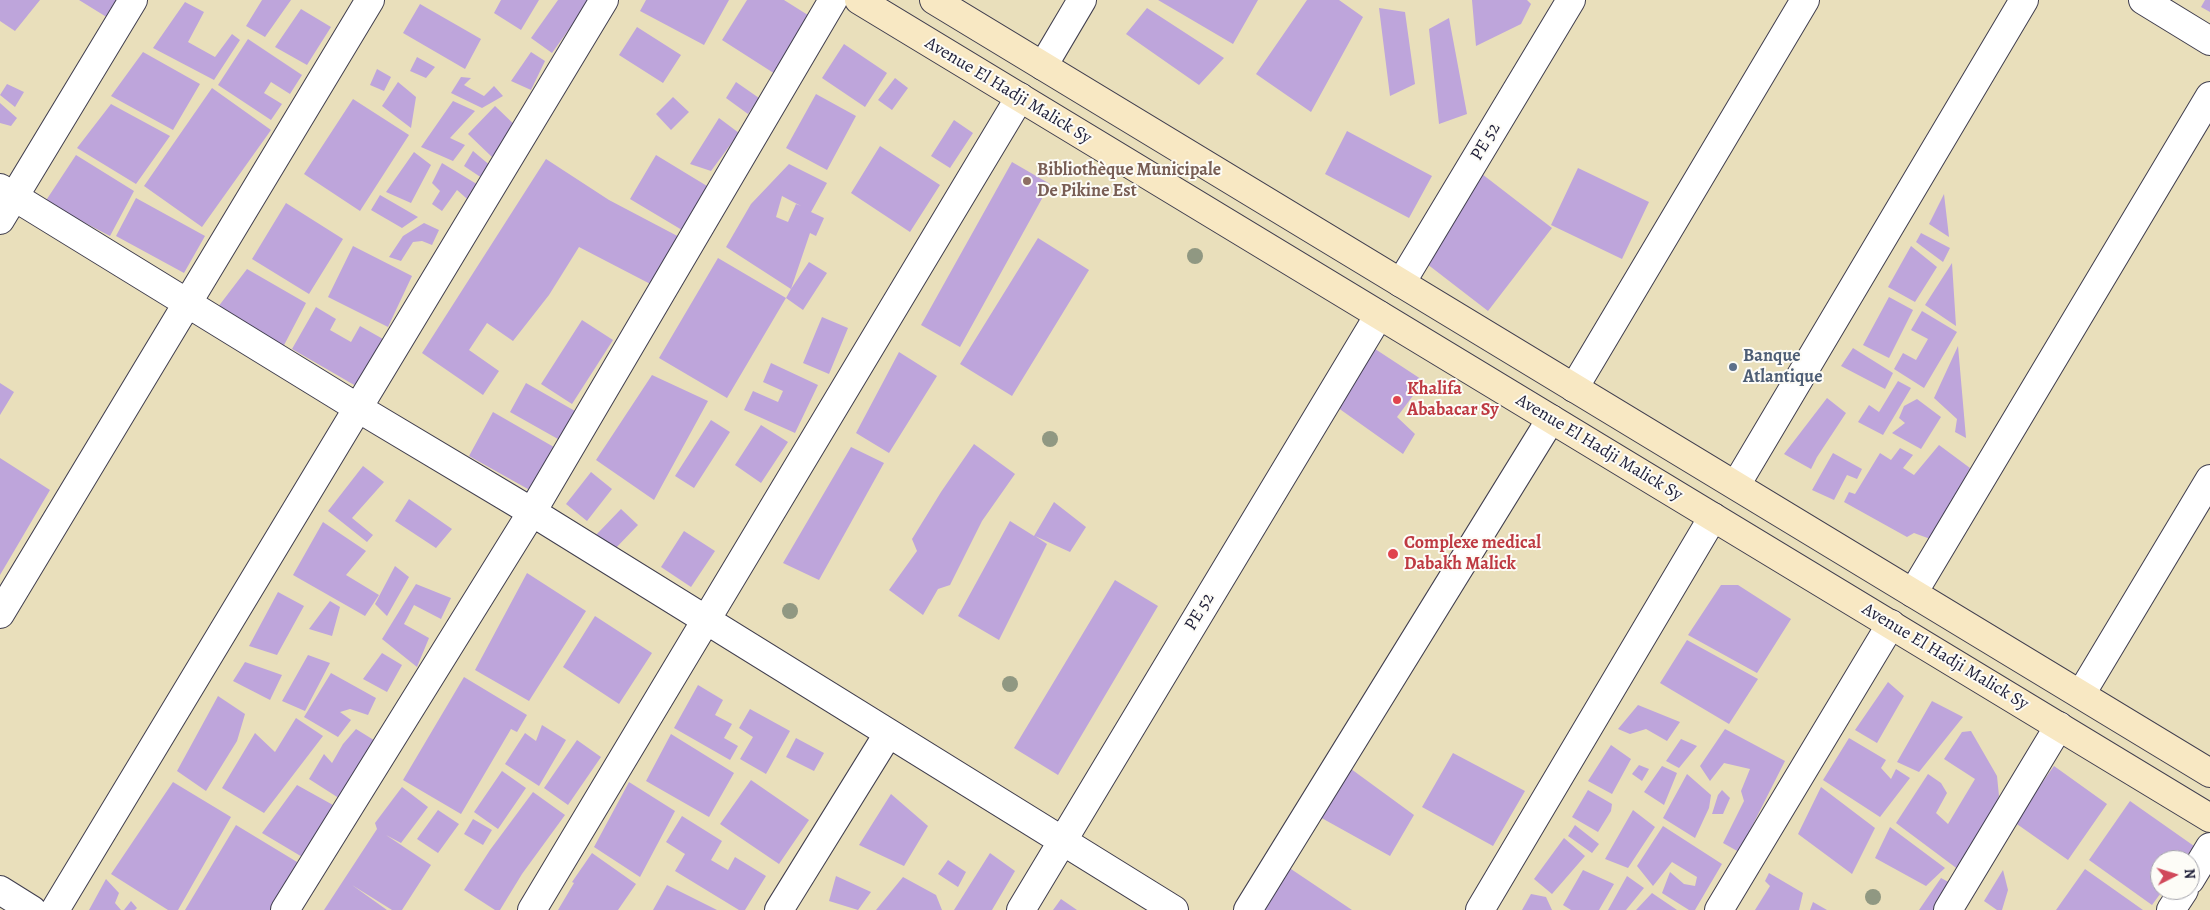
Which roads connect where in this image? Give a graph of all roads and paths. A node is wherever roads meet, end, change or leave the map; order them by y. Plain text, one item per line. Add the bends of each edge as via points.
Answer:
1 (133, 0) edge
2 (370, 0) edge
3 (604, 0) edge
4 (833, 0) edge
5 (859, 0) edge
6 (934, 0) edge
7 (1082, 0) edge
8 (1571, 0) edge
9 (1805, 0) edge
10 (2024, 0) edge
11 (2143, 0) edge
12 (2210, 41) edge
13 (1042, 66) junction
14 (2210, 96) edge
15 (1020, 98) junction
16 (7, 192) edge
17 (0, 220) edge
18 (1401, 283) junction
19 (187, 303) junction
20 (1379, 315) junction
21 (1574, 388) junction
22 (358, 408) junction
23 (1552, 419) junction
24 (2210, 479) edge
25 (1736, 486) junction
26 (532, 512) junction
27 (1713, 517) junction
28 (1913, 593) junction
29 (0, 614) edge
30 (706, 621) junction
31 (1891, 624) junction
32 (2081, 694) junction
33 (2059, 726) junction
34 (888, 734) junction
35 (2210, 773) edge
36 (2210, 818) edge
37 (1063, 841) junction
38 (2210, 847) edge
39 (2200, 864) edge
40 (0, 890) edge
41 (32, 910) edge
42 (55, 910) edge
43 (285, 910) edge
44 (532, 910) edge
45 (779, 910) edge
46 (1021, 910) edge
47 (1174, 910) edge
48 (1248, 910) edge
49 (1480, 910) edge
50 (1719, 910) edge
51 (1948, 910) edge

1 - 16 street
2 - 19 street
3 - 22 street
4 - 26 street
5 - 15 street, Avenue El Hadji Malick Sy
6 - 13 street
7 - 13 street
8 - 18 street, PE 52
9 - 21 street
10 - 25 street
11 - 12 street
13 - 18 street
14 - 28 street
15 - 20 street, Avenue El Hadji Malick Sy
15 - 30 street
16 - 17 street
16 - 19 street
18 - 21 street
19 - 22 street
19 - 29 street
20 - 23 street, Avenue El Hadji Malick Sy
20 - 37 street, PE 52
21 - 25 street
22 - 26 street
22 - 42 street
23 - 27 street, Avenue El Hadji Malick Sy
23 - 48 street
24 - 32 street
25 - 28 street
26 - 30 street
26 - 43 street
27 - 31 street, Avenue El Hadji Malick Sy
27 - 49 street
28 - 32 street
30 - 34 street
30 - 44 street
31 - 33 street, Avenue El Hadji Malick Sy
31 - 50 street
32 - 35 street
33 - 36 street, Avenue El Hadji Malick Sy
33 - 51 street
34 - 37 street
34 - 45 street
37 - 46 street, PE 52
37 - 47 street
38 - 39 street
40 - 41 street

